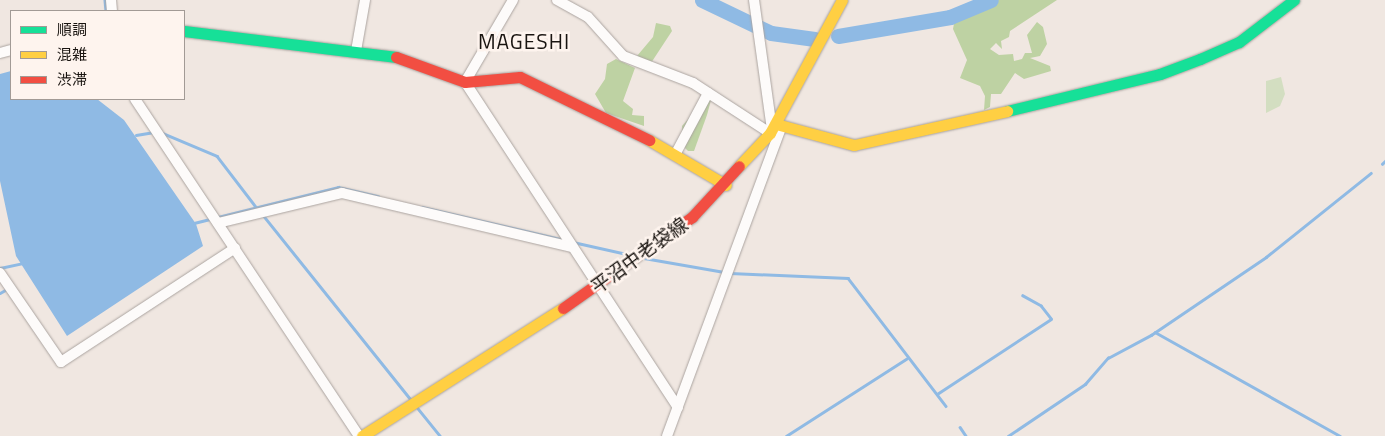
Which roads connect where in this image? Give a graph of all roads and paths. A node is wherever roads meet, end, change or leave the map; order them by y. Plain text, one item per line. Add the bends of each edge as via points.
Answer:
1 (365, 0) edge
2 (513, 0) edge
3 (557, 0) edge
4 (754, 0) edge
5 (842, 0) edge
6 (1294, 0) edge
7 (185, 31) edge
8 (356, 51) junction
9 (465, 82) junction
10 (708, 93) junction
11 (136, 100) edge
12 (775, 128) junction
13 (676, 153) junction
14 (726, 185) junction
15 (218, 222) junction
16 (572, 247) junction
17 (235, 248) junction
18 (0, 273) edge
19 (598, 286) junction
20 (678, 407) junction
21 (361, 436) edge
22 (667, 436) edge

1 - 8 street
2 - 9 street
3 - 10 street via 588,17 623,56 679,76
4 - 12 street
5 - 12 street, 平沼中老袋線
6 - 12 street via 1239,42 1160,74 854,145
7 - 8 street
8 - 9 street via 390,55
9 - 13 street via 520,77
9 - 16 street
10 - 12 street
10 - 13 street
11 - 15 street
12 - 14 street, 平沼中老袋線
12 - 20 street
13 - 14 street
14 - 19 street, 平沼中老袋線 via 692,217
15 - 16 street via 342,193
15 - 17 street
16 - 19 street
17 - 18 street via 61,362
17 - 21 street
19 - 20 street
19 - 21 street, 平沼中老袋線
20 - 22 street

